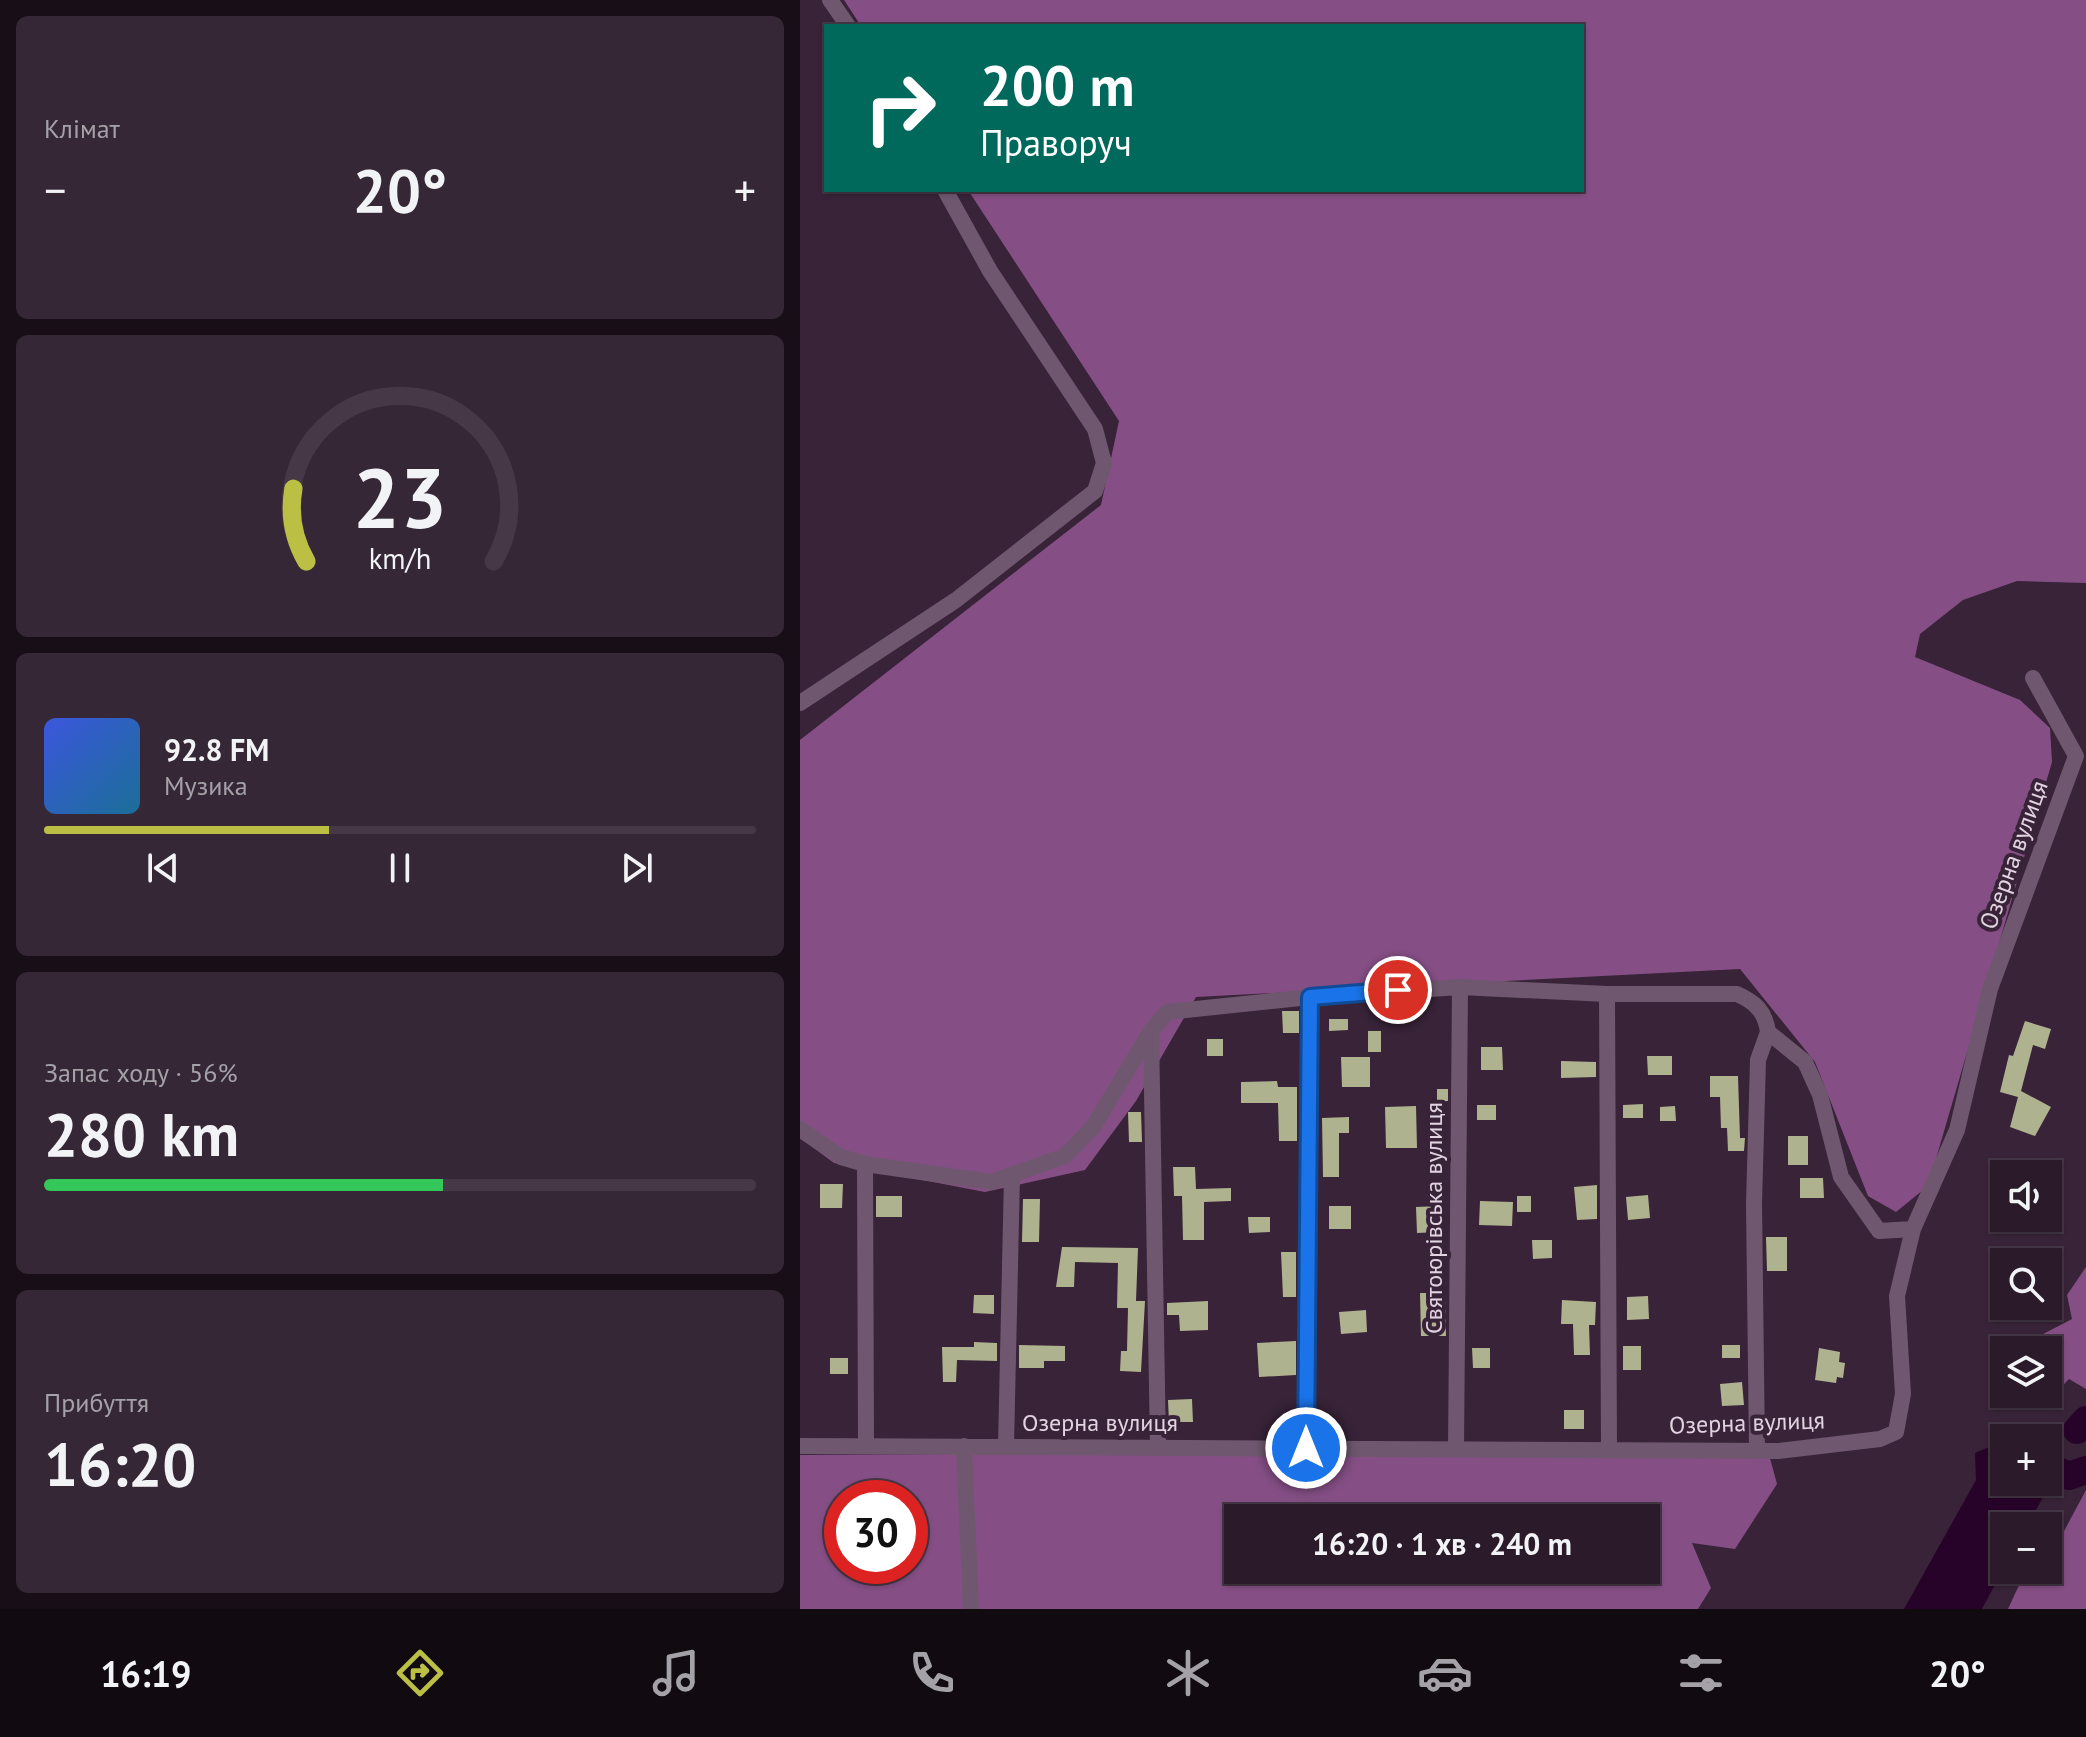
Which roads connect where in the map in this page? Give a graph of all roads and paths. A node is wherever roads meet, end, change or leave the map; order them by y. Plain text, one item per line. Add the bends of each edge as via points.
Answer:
1 (830, 0) edge
2 (847, 24) edge
3 (946, 192) edge
4 (2033, 678) dead end
5 (800, 703) edge
6 (2081, 752) edge
7 (1460, 987) junction
8 (1607, 994) junction
9 (1310, 997) junction
10 (1151, 1031) junction
11 (1768, 1032) junction
12 (800, 1129) edge
13 (865, 1164) junction
14 (1012, 1176) junction
15 (1913, 1229) junction
16 (800, 1446) edge
17 (866, 1446) junction
18 (964, 1446) junction
19 (1006, 1446) junction
20 (1158, 1447) junction
21 (1306, 1448) junction
22 (1456, 1449) junction
23 (1609, 1450) junction
24 (1757, 1451) junction
25 (971, 1609) edge

1 - 2 street
3 - 5 street via 990,271 1095,429 1104,463 1095,491 956,600
4 - 6 street, Озерна вулиця
6 - 15 street, Озерна вулиця via 1990,989 1957,1130
7 - 8 street
7 - 9 street
7 - 22 street, Святоюрівська вулиця
8 - 11 street via 1737,994 1755,1002
8 - 23 street
9 - 10 street via 1167,1012
9 - 21 street
10 - 14 street via 1093,1127 1065,1156
10 - 20 street
11 - 15 street via 1805,1062 1820,1095 1841,1177 1863,1212 1879,1231
11 - 24 street via 1758,1060 1754,1204
12 - 13 street via 841,1157
13 - 14 street via 991,1182
13 - 17 street
14 - 19 street
15 - 24 street, Озерна вулиця via 1897,1296 1903,1394 1896,1432 1880,1439
16 - 17 street, Озерна вулиця
17 - 18 street, Озерна вулиця
18 - 19 street, Озерна вулиця
18 - 25 street
19 - 20 street, Озерна вулиця
20 - 21 street, Озерна вулиця
21 - 22 street, Озерна вулиця
22 - 23 street, Озерна вулиця
23 - 24 street, Озерна вулиця

